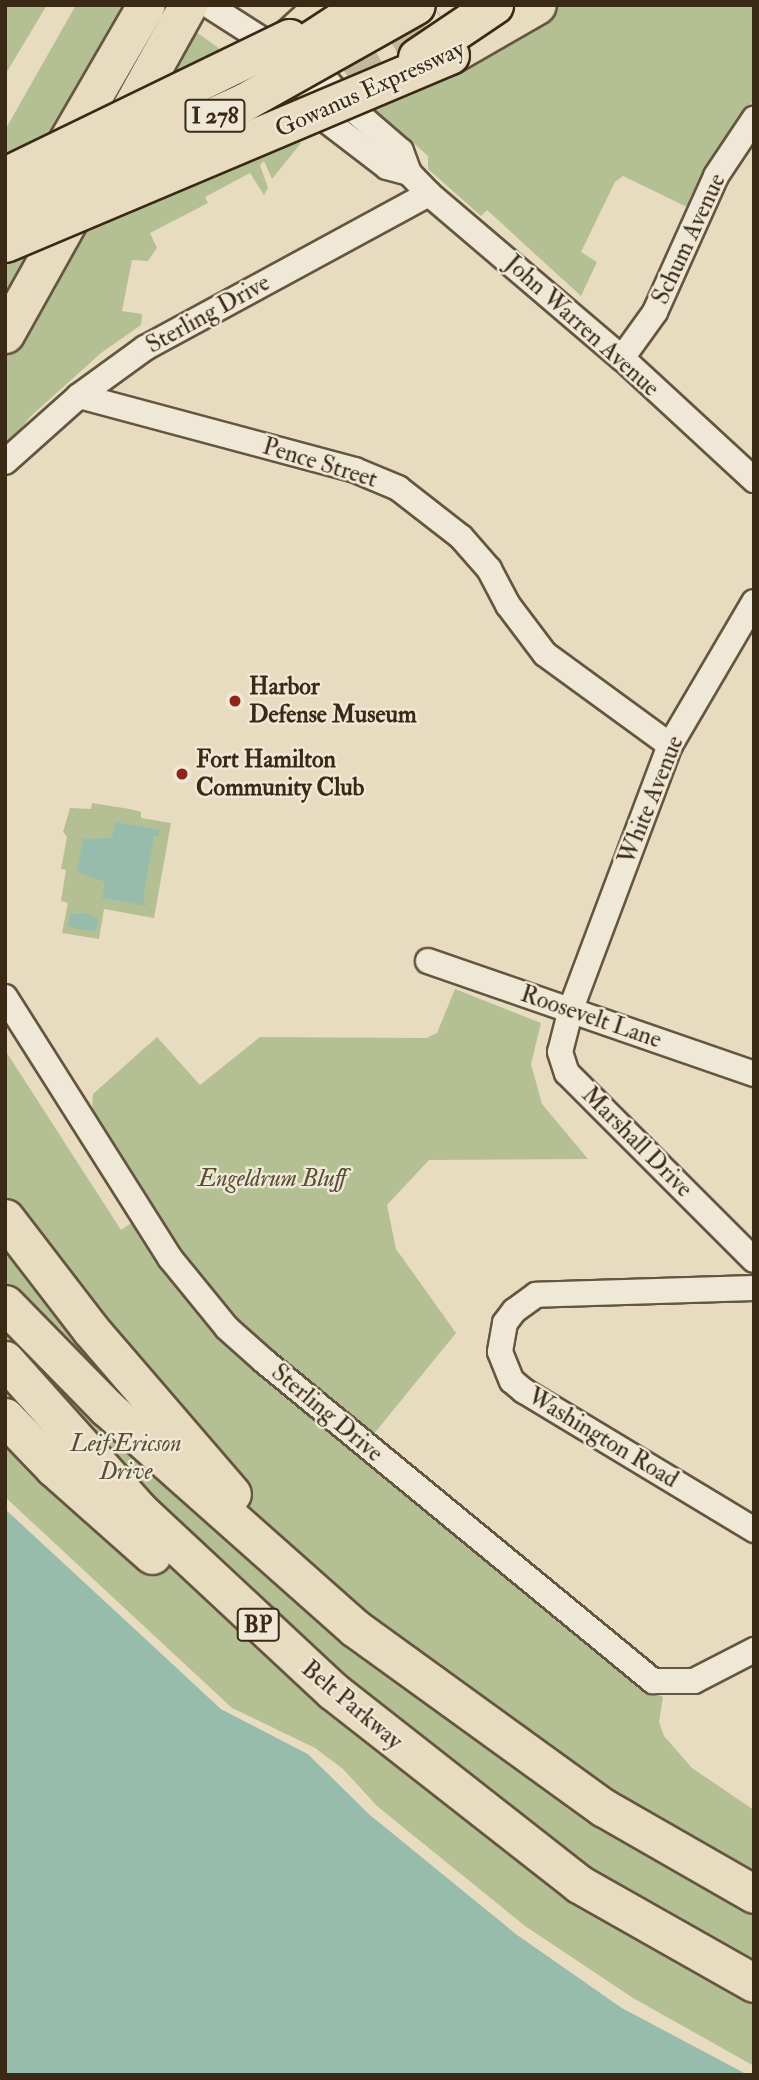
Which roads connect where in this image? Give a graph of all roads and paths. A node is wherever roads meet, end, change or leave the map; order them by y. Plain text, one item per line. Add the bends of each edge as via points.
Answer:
1 (146, 5) edge
2 (188, 5) edge
3 (208, 5) edge
4 (317, 5) edge
5 (325, 5) edge
6 (339, 5) edge
7 (364, 5) edge
8 (416, 5) edge
9 (495, 5) edge
10 (537, 5) edge
11 (295, 52) junction
12 (312, 116) junction
13 (754, 119) edge
14 (52, 162) junction
15 (5, 176) edge
16 (5, 184) edge
17 (429, 194) junction
18 (5, 211) edge
19 (5, 246) edge
20 (5, 334) edge
21 (622, 358) junction
22 (79, 396) junction
23 (5, 462) edge
24 (754, 480) edge
25 (754, 601) edge
26 (670, 745) junction
27 (428, 961) dead end
28 (5, 997) edge
29 (571, 1009) junction
30 (754, 1074) edge
31 (5, 1219) edge
32 (754, 1259) edge
33 (754, 1288) edge
34 (5, 1304) edge
35 (5, 1360) edge
36 (5, 1416) edge
37 (754, 1530) edge
38 (754, 1650) edge
39 (520, 1751) junction
40 (542, 1857) junction
41 (754, 1894) edge
42 (754, 1983) edge

1 - 19 highway
2 - 20 highway
3 - 11 street, John Warren Avenue
4 - 14 highway, I 278, bridge via 169,98
5 - 11 highway, I 278
6 - 11 highway
7 - 14 highway, bridge via 252,80 138,135
8 - 18 highway, I 278, bridge via 244,102
9 - 12 highway, bridge via 390,74
10 - 12 highway, Gowanus Expressway / I 278, bridge via 450,55
11 - 15 highway, I 278, bridge
11 - 17 street, John Warren Avenue via 401,151 409,173
12 - 19 highway, Gowanus Expressway / I 278, bridge
13 - 21 street, Schum Avenue via 716,176 655,312
14 - 16 highway, I 278
17 - 21 street, John Warren Avenue
17 - 22 street, Sterling Drive via 145,348
21 - 24 street, John Warren Avenue
22 - 23 street, Sterling Drive
22 - 26 street, Pence Street via 355,470 398,488 461,537 489,569 508,605 545,654
25 - 26 street, White Avenue
26 - 29 street, White Avenue
27 - 29 street, Roosevelt Lane
28 - 38 street, Sterling Drive via 183,1276 227,1328 264,1361 653,1681 694,1681
29 - 30 street, Roosevelt Lane
29 - 32 street, Marshall Drive via 559,1052 567,1073
31 - 39 highway via 92,1330 260,1523 342,1601
33 - 37 street, Washington Road via 542,1294 514,1311 505,1323 500,1352 512,1381 524,1391
34 - 39 highway, BP via 107,1408 240,1529 355,1628
35 - 40 highway, Belt Parkway / BP via 142,1513 271,1637
36 - 40 highway via 54,1468 310,1694 426,1786
39 - 41 highway, BP via 615,1815
40 - 42 highway, Belt Parkway / BP via 656,1931

